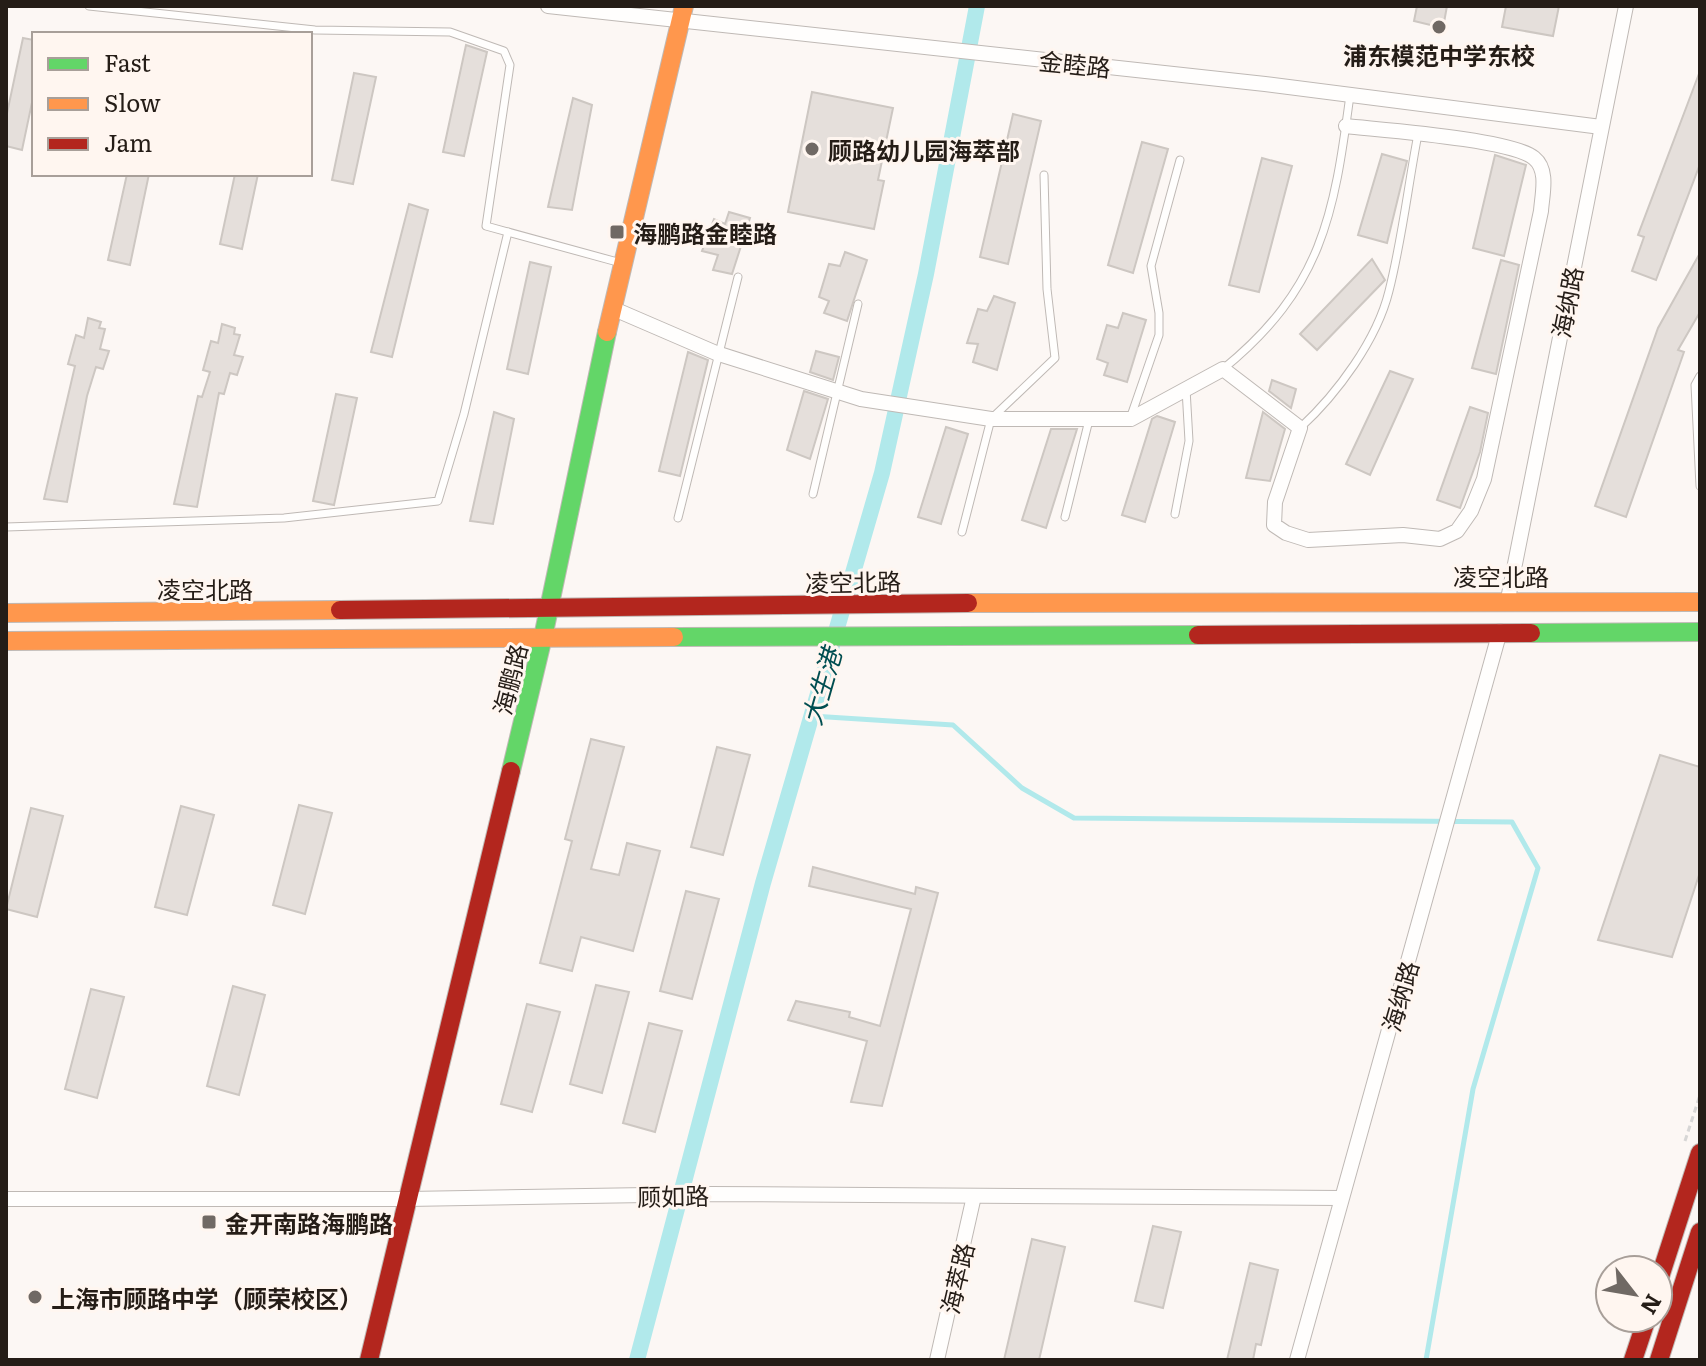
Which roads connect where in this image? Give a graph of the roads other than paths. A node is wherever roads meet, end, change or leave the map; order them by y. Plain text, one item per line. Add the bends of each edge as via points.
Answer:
1 (89, 6) edge
2 (548, 6) edge
3 (1626, 6) edge
4 (682, 13) edge
5 (1350, 95) junction
6 (1346, 126) junction
7 (1601, 127) junction
8 (1418, 134) junction
9 (1180, 160) dead end
10 (1044, 175) dead end
11 (508, 232) junction
12 (623, 263) junction
13 (738, 277) dead end
14 (858, 304) dead end
15 (614, 309) junction
16 (716, 353) junction
17 (1223, 369) junction
18 (1700, 376) edge
19 (1186, 389) junction
20 (836, 391) junction
21 (991, 419) junction
22 (1131, 419) junction
23 (1089, 420) junction
24 (1300, 428) junction
25 (1700, 486) edge
26 (813, 494) dead end
27 (1175, 514) dead end
28 (1065, 517) dead end
29 (678, 518) dead end
30 (6, 527) edge
31 (962, 532) dead end
32 (1508, 599) junction
33 (1700, 602) edge
34 (548, 608) junction
35 (6, 613) edge
36 (1500, 631) junction
37 (1700, 632) edge
38 (543, 637) junction
39 (6, 641) edge
40 (1700, 1153) edge
41 (974, 1196) junction
42 (1340, 1198) junction
43 (6, 1199) edge
44 (408, 1199) junction
45 (1700, 1232) edge
46 (1667, 1254) edge
47 (1642, 1334) edge
48 (369, 1360) edge
49 (937, 1360) edge
50 (1297, 1360) edge
51 (1633, 1360) edge
52 (1659, 1360) edge

1 - 11 lane via 315,30 450,32 504,51 510,65 486,226
2 - 4 street, 金睦路
3 - 7 street, 海纳路
4 - 5 street, 金睦路
4 - 12 main road, 海鹏路
5 - 6 lane
5 - 7 street, 金睦路
6 - 8 street
6 - 17 lane via 1327,221 1311,268 1262,337
7 - 32 street, 海纳路
8 - 24 lane via 1389,294 1333,398
8 - 24 street via 1502,147 1534,158 1544,174 1504,392 1471,511 1457,531 1440,539 1403,535 1308,540 1286,533 1274,525 1275,502
9 - 22 lane via 1151,266 1159,335
10 - 21 lane via 1055,358
11 - 12 lane
11 - 30 lane via 438,501 284,518
12 - 15 main road, 海鹏路
13 - 16 lane
14 - 20 lane
15 - 16 street
15 - 34 main road, 海鹏路
16 - 20 street
16 - 29 lane
17 - 19 street
17 - 24 street
18 - 25 lane via 1695,385
19 - 22 street
19 - 27 lane via 1189,441
20 - 21 street
20 - 26 lane
21 - 23 street
21 - 31 lane
22 - 23 street
23 - 28 lane
32 - 33 main road, 凌空北路
32 - 34 main road, 凌空北路
34 - 35 main road, 凌空北路
34 - 38 main road, 海鹏路
36 - 37 main road, 凌空北路
36 - 38 main road, 凌空北路
36 - 42 street, 海纳路
38 - 39 main road, 凌空北路
38 - 44 main road, 海鹏路
40 - 46 main road
41 - 42 street, 顾如路
41 - 44 street, 顾如路
41 - 49 street, 海萃路
42 - 50 street, 海纳路
43 - 44 street, 顾如路
44 - 48 main road, 海鹏路
45 - 52 main road
47 - 51 main road

